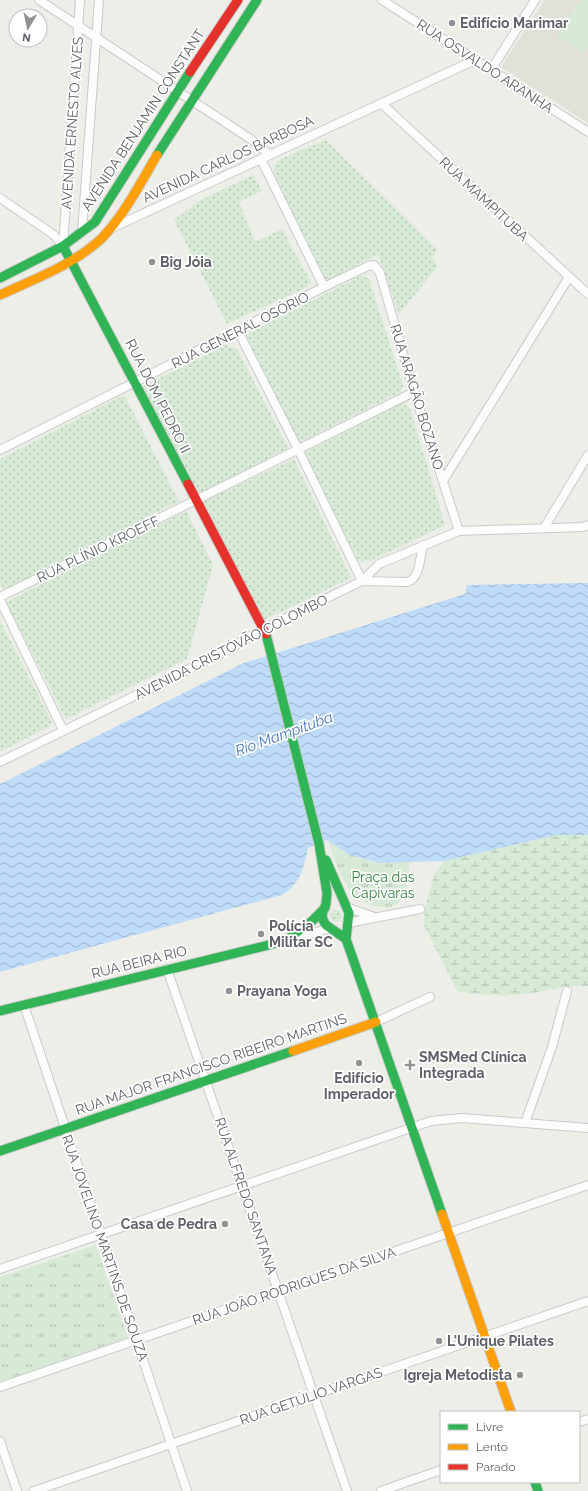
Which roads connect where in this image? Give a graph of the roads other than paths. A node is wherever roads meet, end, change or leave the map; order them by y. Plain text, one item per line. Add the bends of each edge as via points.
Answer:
1 (39, 0) edge
2 (80, 0) edge
3 (99, 0) edge
4 (238, 0) edge
5 (257, 0) edge
6 (382, 0) edge
7 (535, 0) edge
8 (79, 26) junction
9 (98, 38) junction
10 (475, 60) junction
11 (491, 70) junction
12 (178, 90) junction
13 (192, 100) junction
14 (381, 103) junction
15 (588, 132) edge
16 (147, 140) junction
17 (270, 155) junction
18 (261, 159) junction
19 (0, 198) edge
20 (111, 228) junction
21 (82, 232) junction
22 (67, 252) junction
23 (374, 265) joint
24 (569, 277) junction
25 (0, 278) edge
26 (324, 287) junction
27 (588, 294) edge
28 (0, 295) edge
29 (238, 331) junction
30 (135, 382) junction
31 (414, 392) junction
32 (298, 449) junction
33 (0, 450) edge
34 (588, 455) edge
35 (443, 481) junction
36 (196, 500) junction
37 (588, 525) edge
38 (544, 528) junction
39 (459, 531) junction
40 (422, 545) junction
41 (362, 581) junction
42 (0, 599) edge
43 (263, 629) junction
44 (63, 730) junction
45 (0, 762) edge
46 (319, 844) junction
47 (325, 907) junction
48 (346, 907) junction
49 (420, 909) dead end
50 (375, 918) junction
51 (348, 923) junction
52 (331, 928) junction
53 (346, 939) junction
54 (285, 941) junction
55 (167, 969) junction
56 (567, 991) dead end
57 (430, 997) dead end
58 (24, 1005) junction
59 (0, 1011) edge
60 (376, 1022) junction
61 (206, 1080) junction
62 (526, 1123) junction
63 (412, 1128) junction
64 (588, 1128) edge
65 (64, 1129) junction
66 (0, 1151) edge
67 (588, 1185) edge
68 (242, 1186) junction
69 (449, 1233) junction
70 (100, 1235) junction
71 (0, 1269) edge
72 (278, 1291) junction
73 (588, 1301) edge
74 (484, 1336) junction
75 (136, 1340) junction
76 (0, 1387) edge
77 (314, 1395) junction
78 (511, 1411) edge
79 (0, 1441) edge
80 (171, 1444) junction
81 (440, 1470) edge
82 (17, 1491) edge
83 (34, 1491) edge
84 (187, 1491) edge
85 (347, 1491) edge
86 (381, 1491) edge

1 - 8 street
2 - 8 street, AVENIDA ERNESTO ALVES
3 - 9 street, AVENIDA ERNESTO ALVES
4 - 12 main road, AVENIDA BENJAMIN CONSTANT
5 - 13 main road
6 - 10 street, RUA OSVALDO ARANHA
7 - 11 street
8 - 9 street
8 - 22 street, AVENIDA ERNESTO ALVES
9 - 12 street
9 - 21 street, AVENIDA ERNESTO ALVES
10 - 11 street, RUA OSVALDO ARANHA
10 - 14 street, AVENIDA CARLOS BARBOSA
11 - 15 street, RUA OSVALDO ARANHA
12 - 13 street
12 - 16 main road, AVENIDA BENJAMIN CONSTANT
13 - 17 street
13 - 20 main road
14 - 17 street, AVENIDA CARLOS BARBOSA
14 - 24 street, RUA MAMPITUBA
16 - 21 main road, AVENIDA BENJAMIN CONSTANT via 97,220
16 - 22 main road via 144,155 105,213 100,226
17 - 18 street, AVENIDA CARLOS BARBOSA
18 - 20 street, AVENIDA CARLOS BARBOSA
18 - 26 street
19 - 22 street, RUA DOM PEDRO II via 54,235
20 - 22 main road, AVENIDA CARLOS BARBOSA via 99,242
21 - 22 main road, AVENIDA BENJAMIN CONSTANT
22 - 25 main road, AVENIDA CARLOS BARBOSA
22 - 28 main road, AVENIDA CARLOS BARBOSA
22 - 30 main road, RUA DOM PEDRO II
23 - 26 street, RUA GENERAL OSÓRIO
23 - 31 street, RUA ARAGÃO BOZANO via 380,273
24 - 27 street, RUA MAMPITUBA
24 - 35 street
26 - 29 street, RUA GENERAL OSÓRIO
29 - 30 street, RUA GENERAL OSÓRIO
29 - 32 street
30 - 33 street, RUA GENERAL OSÓRIO
30 - 36 main road, RUA DOM PEDRO II
31 - 32 street, RUA PLÍNIO KROEFF
31 - 35 street, RUA ARAGÃO BOZANO
32 - 36 street, RUA PLÍNIO KROEFF
32 - 41 street
34 - 38 street
35 - 39 street, RUA ARAGÃO BOZANO
36 - 42 street, RUA PLÍNIO KROEFF
36 - 43 main road, RUA DOM PEDRO II
37 - 38 street, AVENIDA CRISTÓVÃO COLOMBO
38 - 39 street, AVENIDA CRISTÓVÃO COLOMBO
39 - 40 street, AVENIDA CRISTÓVÃO COLOMBO
40 - 41 street, AVENIDA CRISTÓVÃO COLOMBO via 379,564
40 - 41 street via 416,576 412,581
41 - 43 street, AVENIDA CRISTÓVÃO COLOMBO
42 - 44 street
43 - 44 street, AVENIDA CRISTÓVÃO COLOMBO via 224,652
43 - 46 main road, RUA DOM PEDRO II via 268,640
44 - 45 street, AVENIDA CRISTÓVÃO COLOMBO
46 - 47 main road via 327,893
46 - 48 main road
47 - 48 main road via 336,902
47 - 52 main road via 323,920
47 - 54 main road, RUA BEIRA RIO via 312,921
48 - 50 street
48 - 51 main road via 349,913
49 - 50 street, RUA BEIRA RIO
50 - 51 street, RUA BEIRA RIO
51 - 52 main road, RUA BEIRA RIO via 339,929
51 - 53 main road
52 - 53 main road
52 - 54 street, RUA BEIRA RIO
53 - 60 main road
54 - 55 main road, RUA BEIRA RIO
55 - 58 main road, RUA BEIRA RIO
55 - 61 street, RUA ALFREDO SANTANA
56 - 62 street via 552,1047
57 - 60 street, RUA MAJOR FRANCISCO RIBEIRO MARTINS
58 - 59 main road, RUA BEIRA RIO
58 - 65 street, RUA JOVELINO MARTINS DE SOUZA
60 - 61 main road, RUA MAJOR FRANCISCO RIBEIRO MARTINS
60 - 63 main road
61 - 65 main road, RUA MAJOR FRANCISCO RIBEIRO MARTINS
61 - 68 street, RUA ALFREDO SANTANA
62 - 63 street via 451,1118
62 - 64 street
63 - 68 street
63 - 69 main road
65 - 66 main road, RUA MAJOR FRANCISCO RIBEIRO MARTINS
65 - 70 street, RUA JOVELINO MARTINS DE SOUZA
67 - 69 street, RUA JOÃO RODRIGUES DA SILVA
68 - 70 street
68 - 72 street, RUA ALFREDO SANTANA
69 - 72 street, RUA JOÃO RODRIGUES DA SILVA
69 - 74 main road
70 - 71 street
70 - 75 street, RUA JOVELINO MARTINS DE SOUZA
72 - 75 street, RUA JOÃO RODRIGUES DA SILVA
72 - 77 street, RUA ALFREDO SANTANA
73 - 74 street, RUA GETÚLIO VARGAS
74 - 77 street, RUA GETÚLIO VARGAS
74 - 78 main road
75 - 76 street, RUA JOÃO RODRIGUES DA SILVA
75 - 80 street, RUA JOVELINO MARTINS DE SOUZA
77 - 80 street, RUA GETÚLIO VARGAS
77 - 85 street, RUA ALFREDO SANTANA
79 - 82 street
80 - 83 street, RUA GETÚLIO VARGAS
80 - 84 street, RUA JOVELINO MARTINS DE SOUZA
81 - 86 street

